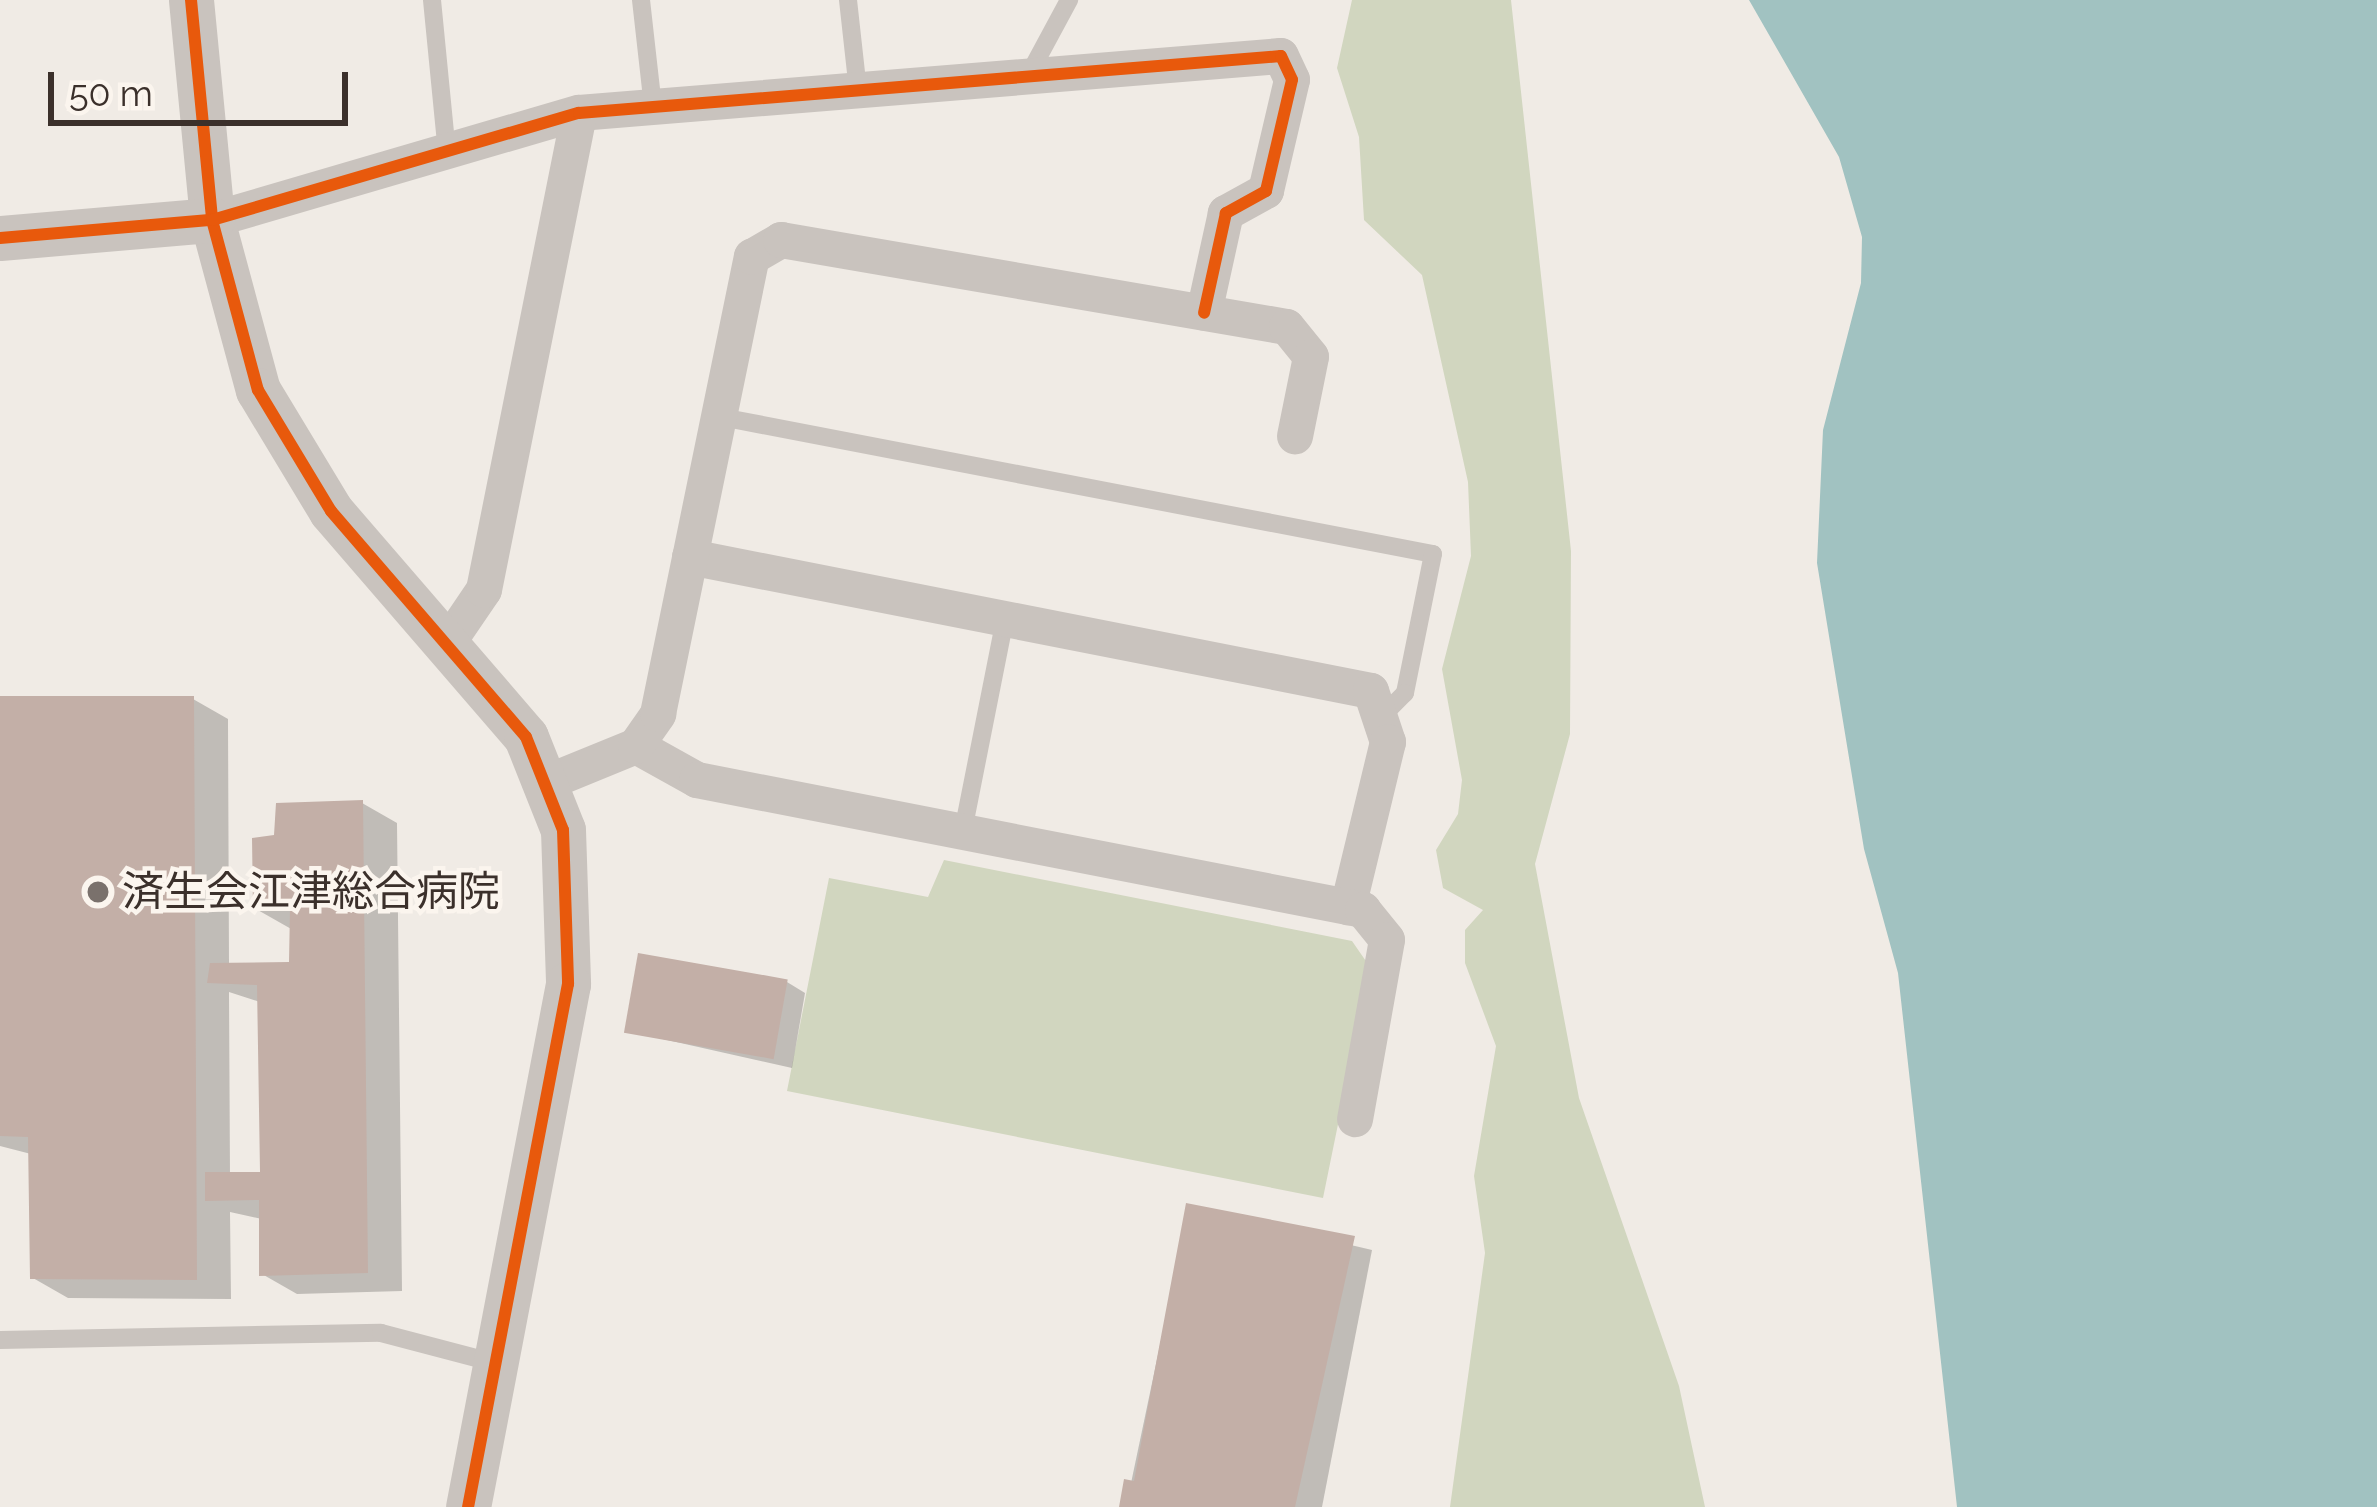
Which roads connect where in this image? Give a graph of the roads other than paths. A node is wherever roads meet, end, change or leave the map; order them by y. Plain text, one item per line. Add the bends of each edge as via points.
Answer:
1 (191, 0) edge
2 (432, 0) edge
3 (641, 0) edge
4 (848, 0) edge
5 (1069, 0) edge
6 (1027, 78) junction
7 (858, 91) junction
8 (653, 107) junction
9 (579, 113) junction
10 (447, 152) junction
11 (212, 220) junction
12 (0, 238) edge
13 (1204, 314) junction
14 (721, 417) junction
15 (1295, 436) dead end
16 (690, 557) junction
17 (1005, 618) junction
18 (450, 640) junction
19 (1386, 712) junction
20 (636, 746) junction
21 (548, 782) junction
22 (962, 836) junction
23 (1348, 907) junction
24 (1355, 1119) dead end
25 (0, 1340) edge
26 (500, 1364) junction
27 (468, 1507) edge

1 - 11 street
2 - 10 lane
3 - 8 lane
4 - 7 lane
5 - 6 lane
6 - 7 street
6 - 13 street via 1265,53 1290,66 1266,191 1226,213
7 - 8 street
8 - 9 street
9 - 10 street
9 - 18 street via 484,590
10 - 11 street
11 - 12 street
11 - 18 street via 237,335 279,434 331,511
13 - 14 street via 781,240 752,257
13 - 15 street via 1305,339
14 - 16 street
14 - 19 lane via 1433,554 1409,679
16 - 17 street
16 - 20 street via 658,714
17 - 19 street via 1358,686
17 - 22 lane
18 - 21 street
19 - 23 street
20 - 21 street
20 - 22 street via 697,780
21 - 26 street via 570,882 568,984
22 - 23 street
23 - 24 street via 1387,940
25 - 26 lane via 381,1333
26 - 27 street

